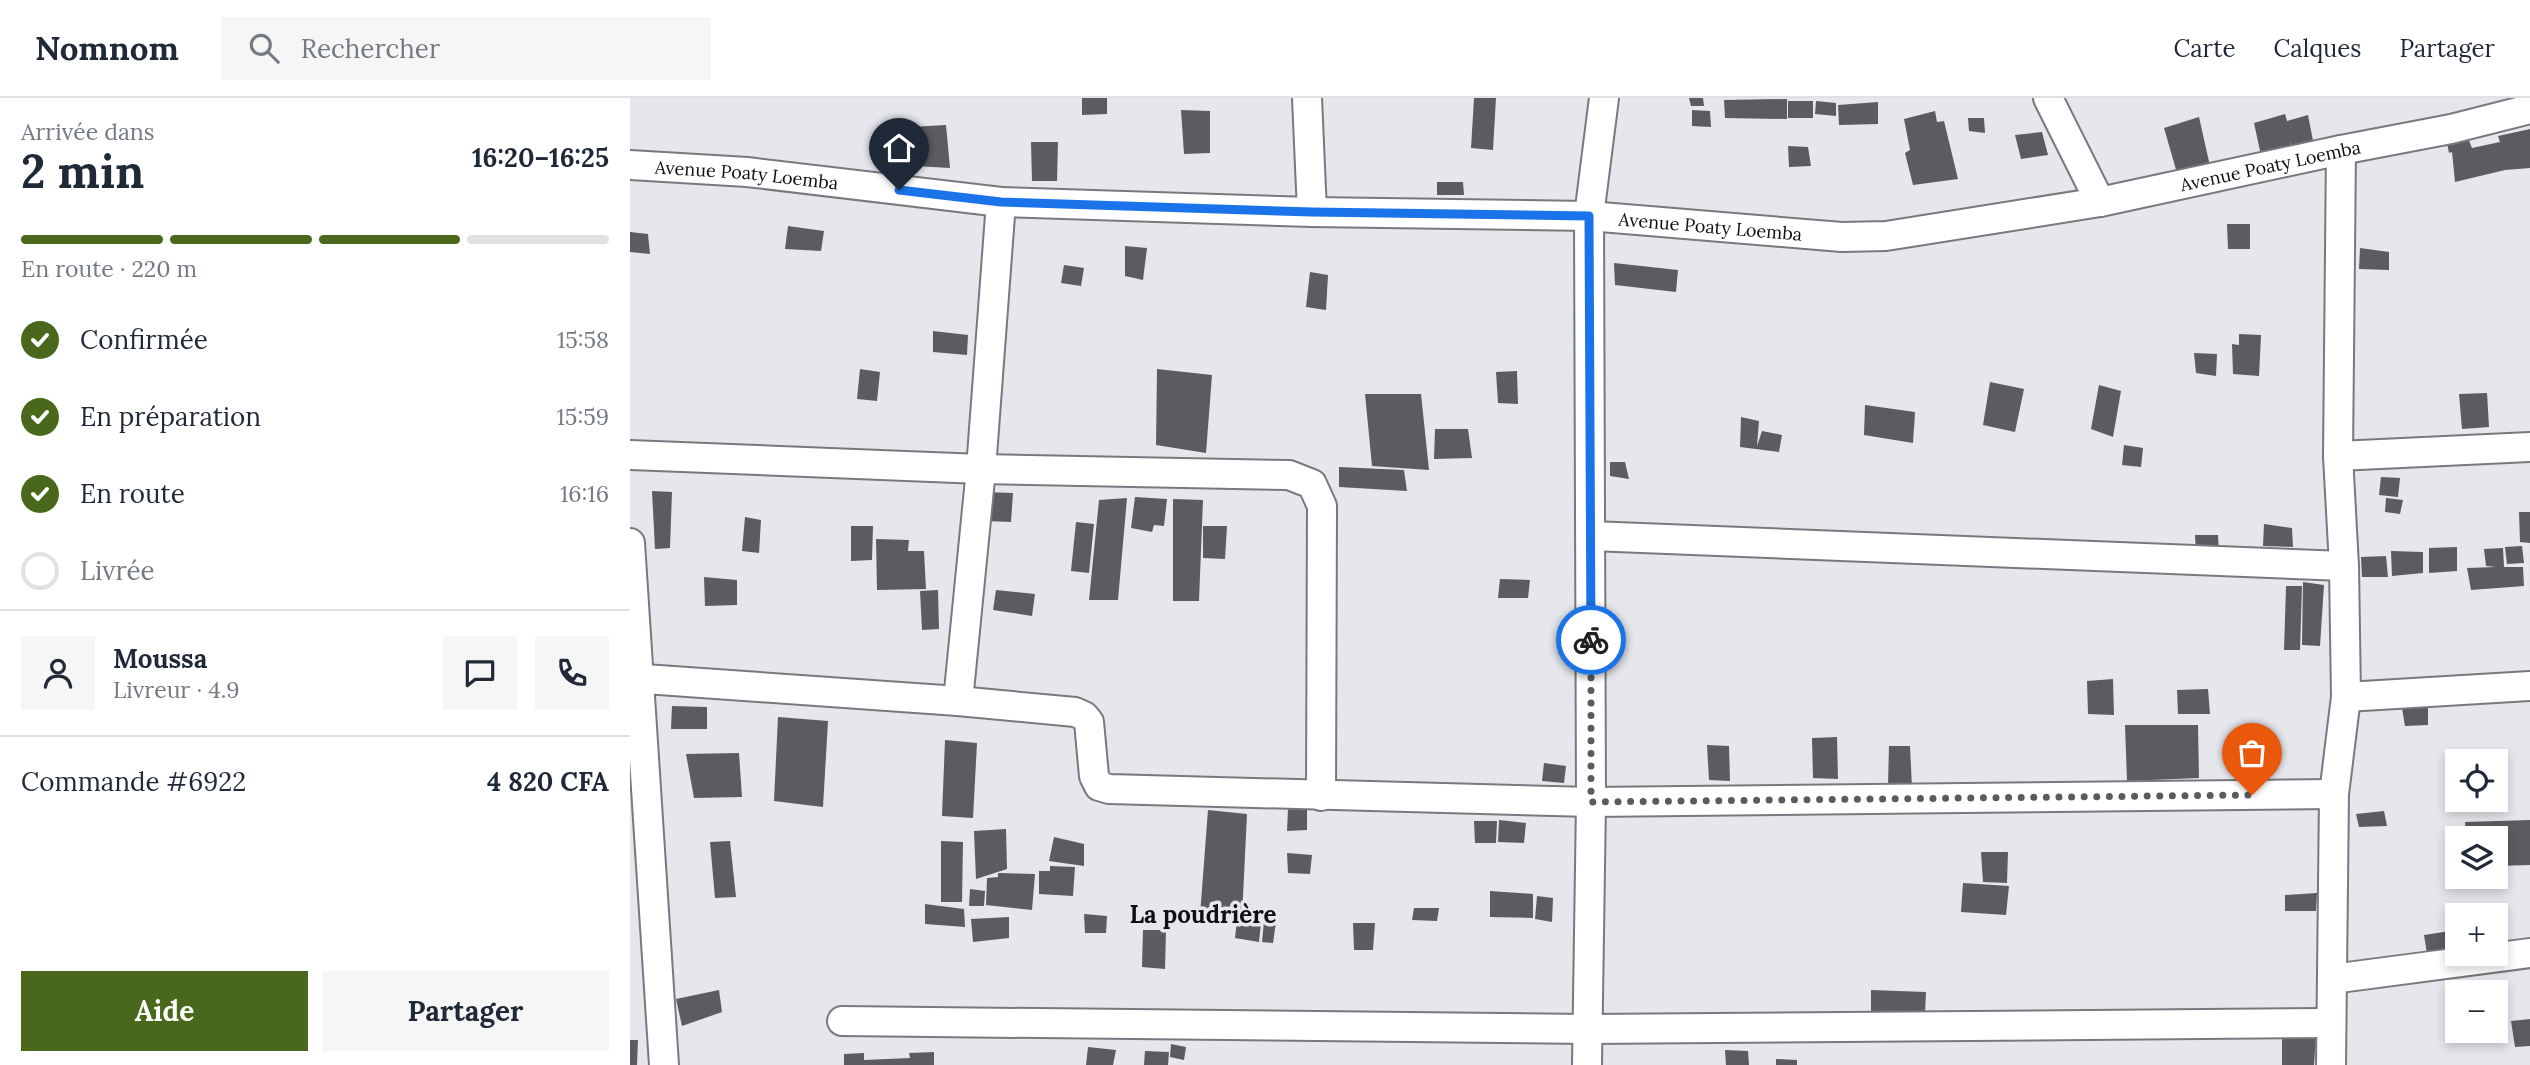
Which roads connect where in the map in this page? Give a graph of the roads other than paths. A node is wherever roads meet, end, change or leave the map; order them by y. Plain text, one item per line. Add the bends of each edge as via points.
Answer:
1 (1307, 98) edge
2 (1604, 98) edge
3 (2048, 98) edge
4 (2530, 109) edge
5 (2341, 150) junction
6 (630, 165) edge
7 (1001, 202) junction
8 (2100, 202) junction
9 (1312, 212) junction
10 (1589, 216) junction
11 (2530, 447) edge
12 (630, 456) edge
13 (2338, 456) junction
14 (981, 469) junction
15 (1591, 536) junction
16 (630, 543) edge
17 (2344, 566) junction
18 (634, 678) edge
19 (2530, 686) edge
20 (2346, 697) junction
21 (958, 701) junction
22 (2334, 794) junction
23 (1321, 796) junction
24 (1591, 802) junction
25 (2530, 953) edge
26 (2332, 979) junction
27 (842, 1021) dead end
28 (2332, 1023) junction
29 (1589, 1029) junction
30 (664, 1065) edge
31 (1587, 1065) edge
32 (2331, 1065) edge

1 - 9 street
2 - 10 street
3 - 8 street
4 - 5 street, Avenue Poaty Loemba
5 - 8 street, Avenue Poaty Loemba
5 - 13 street
6 - 7 street, Avenue Poaty Loemba via 747,172
7 - 9 street, Avenue Poaty Loemba
7 - 14 street
8 - 10 street, Avenue Poaty Loemba via 1886,236 1842,237
9 - 10 street, Avenue Poaty Loemba
10 - 15 street
11 - 13 street
12 - 14 street
13 - 17 street
14 - 21 street
14 - 23 street via 1289,475 1312,484 1322,506
15 - 17 street
15 - 24 street
16 - 18 street
17 - 20 street
18 - 21 street
18 - 30 street
19 - 20 street
20 - 22 street
21 - 23 street via 1084,716 1089,722 1094,776 1099,786 1109,789
22 - 24 street
22 - 26 street
23 - 24 street
24 - 29 street
25 - 26 street
26 - 28 street
27 - 29 street
28 - 29 street
28 - 32 street
29 - 31 street

